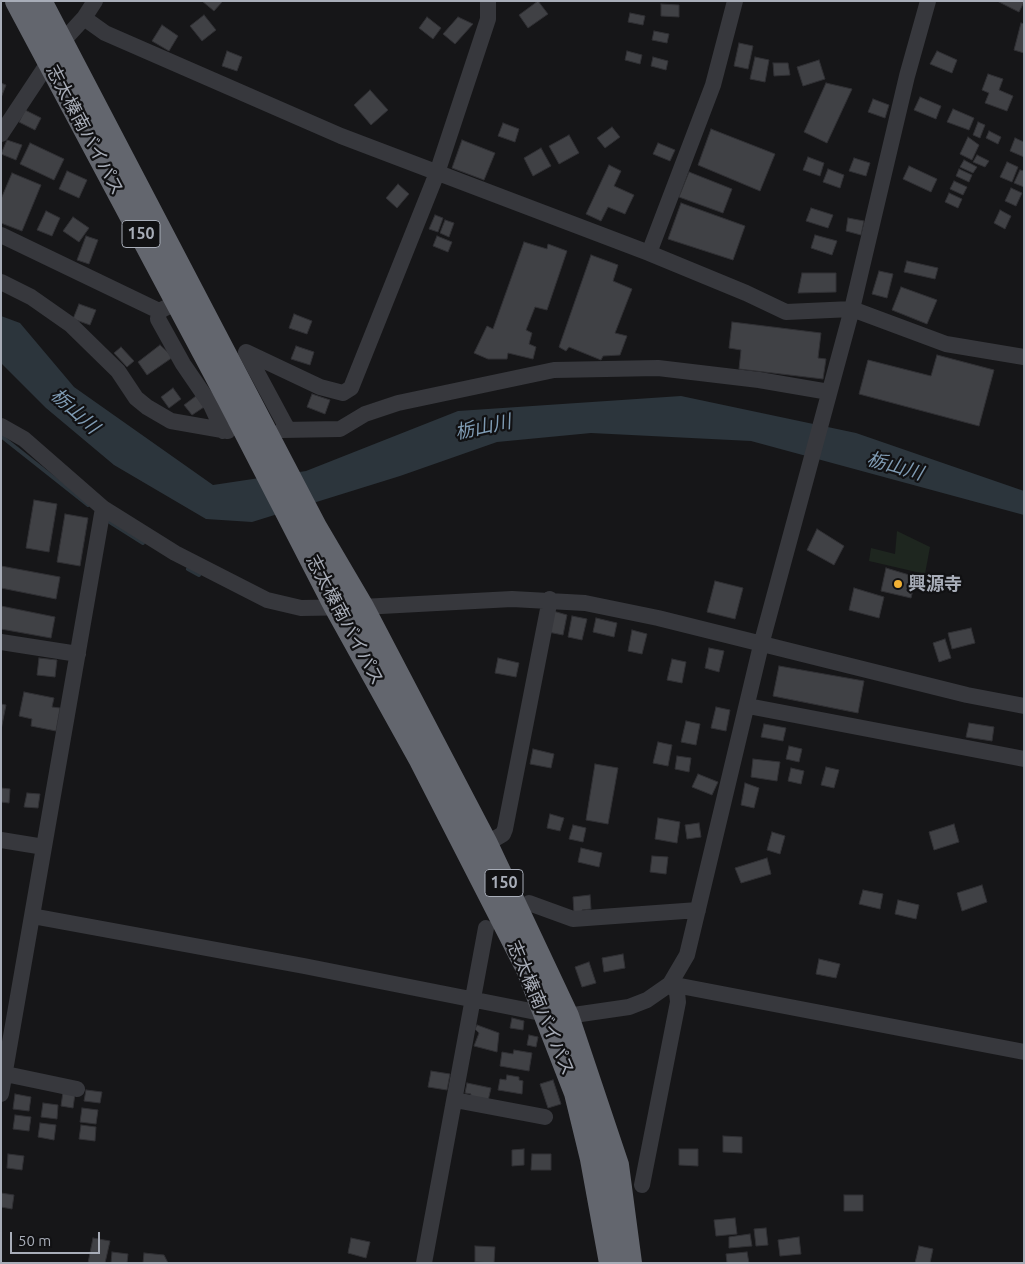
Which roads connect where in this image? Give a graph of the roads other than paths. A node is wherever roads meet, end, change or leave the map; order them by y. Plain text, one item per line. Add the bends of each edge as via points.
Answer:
1 (17, 1) edge
2 (40, 1) edge
3 (95, 1) edge
4 (488, 1) edge
5 (735, 1) edge
6 (928, 1) edge
7 (84, 18) junction
8 (62, 42) junction
9 (49, 62) junction
10 (1, 134) edge
11 (436, 172) junction
12 (1, 235) edge
13 (649, 253) junction
14 (1, 282) edge
15 (168, 307) junction
16 (852, 310) junction
17 (1024, 357) edge
18 (828, 396) junction
19 (1, 426) edge
20 (272, 464) junction
21 (102, 514) junction
22 (306, 530) junction
23 (550, 599) junction
24 (336, 607) junction
25 (362, 607) junction
26 (1, 642) edge
27 (761, 645) junction
28 (78, 654) junction
29 (748, 706) junction
30 (1024, 706) edge
31 (1024, 759) edge
32 (1, 840) edge
33 (486, 844) junction
34 (44, 847) junction
35 (529, 902) dead end
36 (698, 910) junction
37 (32, 916) junction
38 (486, 928) dead end
39 (670, 984) junction
40 (474, 1001) junction
41 (557, 1015) junction
42 (1024, 1052) edge
43 (3, 1074) edge
44 (77, 1088) dead end
45 (1, 1094) edge
46 (455, 1100) junction
47 (545, 1117) dead end
48 (642, 1185) dead end
49 (424, 1263) edge
50 (611, 1263) edge
51 (630, 1263) edge

1 - 9 highway, 志太榛南バイパス / 150
2 - 8 highway, 志太榛南バイパス / 150
3 - 7 street
4 - 11 street via 488,19
5 - 13 street via 714,85
6 - 16 street
7 - 8 street
7 - 11 street via 105,33 132,45 341,136
8 - 9 street
8 - 20 highway, 志太榛南バイパス / 150
9 - 10 street
9 - 15 highway, 志太榛南バイパス / 150
11 - 13 street
11 - 18 street via 351,388 343,393 320,387 246,352 285,430 340,430 365,414 398,403 554,370 658,368 759,380
12 - 15 street
13 - 16 street via 746,292 786,312
14 - 15 street via 31,297 71,325 118,371 136,398 147,407 171,421 225,431 158,319
15 - 20 highway, 志太榛南バイパス / 150
16 - 17 street via 946,344
16 - 18 street
18 - 27 street
19 - 21 street via 24,439
20 - 22 highway, 志太榛南バイパス / 150
21 - 24 street via 267,600 301,608
21 - 28 street
22 - 24 highway, 志太榛南バイパス / 150
22 - 25 highway, 志太榛南バイパス / 150
23 - 25 street
23 - 27 street via 658,618
23 - 33 street via 506,829
24 - 25 street
24 - 41 highway, 志太榛南バイパス / 150 via 528,967
25 - 33 highway, 志太榛南バイパス / 150
26 - 28 street
27 - 29 street
27 - 30 street
28 - 34 street
29 - 31 street
29 - 36 street
32 - 34 street
33 - 41 highway, 志太榛南バイパス / 150
34 - 37 street
35 - 36 street via 573,919
36 - 39 street via 687,955
37 - 40 street
37 - 43 street
38 - 40 street
39 - 41 street via 647,1000 629,1007
39 - 42 street
39 - 48 street via 677,992 678,1002
40 - 41 street
40 - 46 street
41 - 50 highway, 志太榛南バイパス / 150 via 592,1159
41 - 51 highway, 志太榛南バイパス / 150 via 617,1165
43 - 44 street
43 - 45 street
46 - 47 street
46 - 49 street

